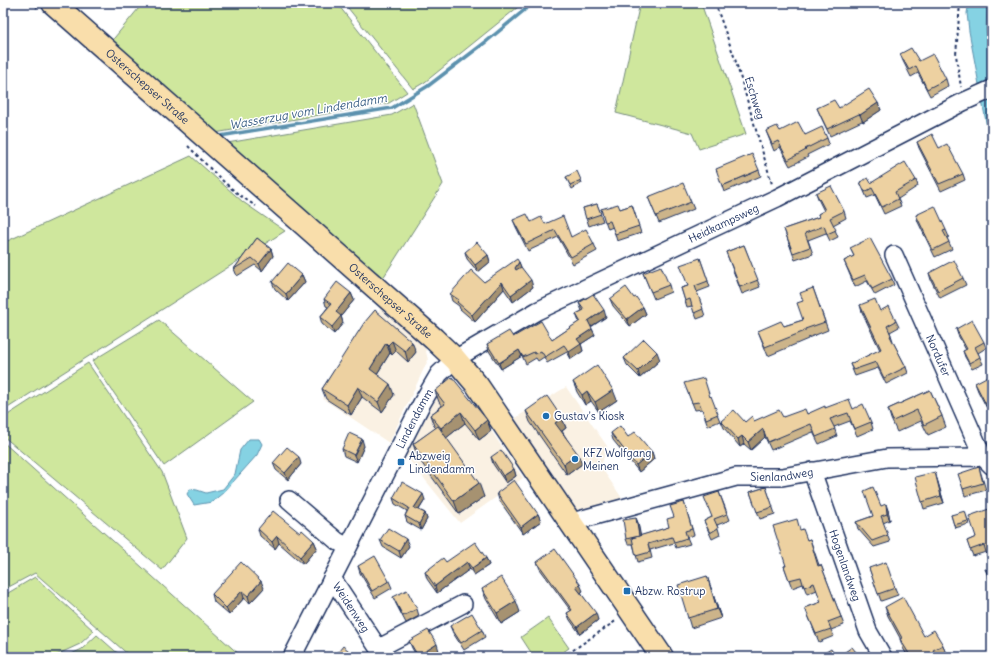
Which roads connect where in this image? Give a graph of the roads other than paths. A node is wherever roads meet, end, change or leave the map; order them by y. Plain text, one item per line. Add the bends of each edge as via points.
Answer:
1 (54, 3) edge
2 (992, 89) edge
3 (894, 255) dead end
4 (455, 359) junction
5 (988, 462) edge
6 (812, 471) junction
7 (289, 500) dead end
8 (572, 522) junction
9 (348, 547) junction
10 (332, 578) junction
11 (463, 604) dead end
12 (382, 653) edge
13 (292, 657) edge
14 (662, 657) edge
15 (883, 657) edge

1 - 4 main road, Osterschepser Straße
2 - 4 street, Heidkampsweg via 777,198 538,311
3 - 5 street, Nordufer
4 - 8 main road, Osterschepser Straße via 477,385
4 - 9 street, Lindendamm via 439,374
5 - 6 street, Sienlandweg via 887,458
6 - 8 street, Sienlandweg via 782,477 736,477
6 - 15 street, Hogenlandweg via 868,631
7 - 9 street
8 - 14 main road, Osterschepser Straße
9 - 10 street, Lindendamm
10 - 12 street, Weidenweg
10 - 13 street, Lindendamm
11 - 12 street

